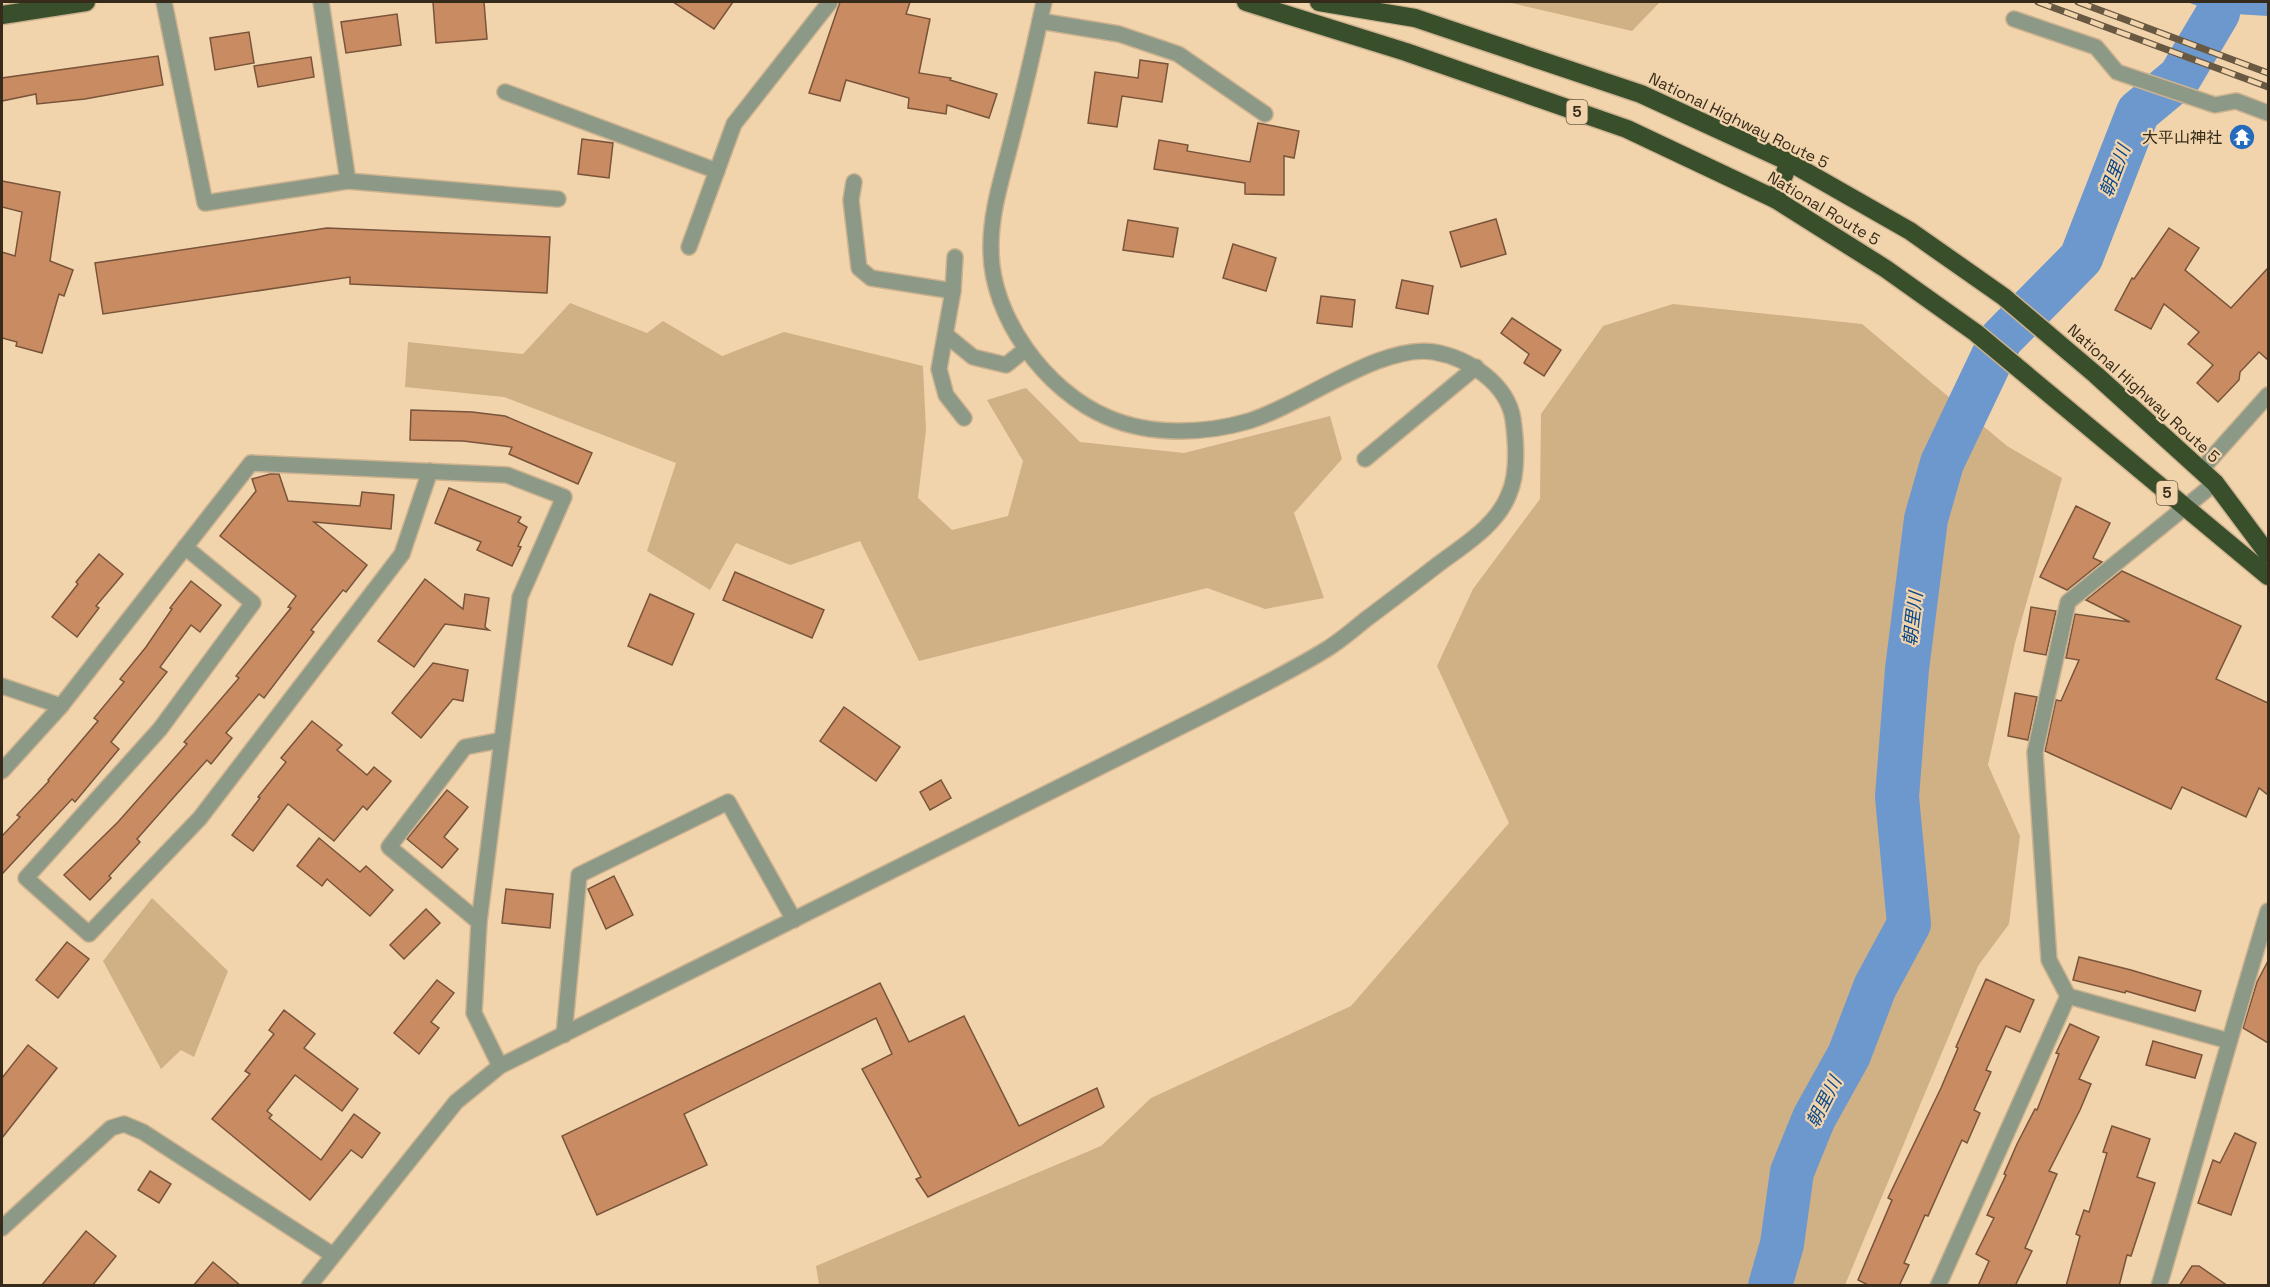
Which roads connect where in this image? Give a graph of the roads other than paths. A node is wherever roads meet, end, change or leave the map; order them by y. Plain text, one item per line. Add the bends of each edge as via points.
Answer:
1 (86, 2) edge
2 (164, 2) edge
3 (321, 2) edge
4 (830, 2) edge
5 (1044, 2) edge
6 (1246, 2) edge
7 (1319, 2) edge
8 (2, 15) edge
9 (2014, 19) dead end
10 (1040, 21) junction
11 (505, 92) dead end
12 (2268, 113) edge
13 (1265, 114) dead end
14 (1789, 162) junction
15 (717, 171) junction
16 (348, 180) junction
17 (854, 182) dead end
18 (558, 199) dead end
19 (1775, 199) junction
20 (689, 247) dead end
21 (955, 257) dead end
22 (953, 291) junction
23 (946, 335) junction
24 (1026, 350) junction
25 (1476, 367) junction
26 (2268, 395) edge
27 (964, 418) dead end
28 (1365, 459) dead end
29 (2201, 470) junction
30 (430, 471) junction
31 (2215, 483) junction
32 (2184, 508) junction
33 (185, 547) junction
34 (2268, 554) edge
35 (2268, 576) edge
36 (2, 686) edge
37 (61, 706) junction
38 (502, 740) junction
39 (2, 771) edge
40 (2268, 911) edge
41 (794, 920) junction
42 (479, 922) junction
43 (2068, 996) junction
44 (564, 1035) junction
45 (2229, 1041) junction
46 (500, 1066) junction
47 (2, 1228) edge
48 (333, 1256) junction
49 (2160, 1285) edge
50 (309, 1286) edge
51 (1938, 1286) edge

1 - 8 highway
2 - 16 street via 206,203
3 - 16 street
4 - 15 street via 734,124
5 - 10 street
6 - 19 highway, National Route 5 / 5 via 1406,52 1627,129
7 - 14 highway, National Highway Route 5 / 5 via 1414,18 1630,90
9 - 12 street via 2096,47 2117,72 2215,105 2236,101
10 - 13 street via 1119,34 1178,54
10 - 24 street via 994,212 990,249 993,279 1002,305
11 - 15 street
14 - 19 highway
14 - 29 highway, National Highway Route 5 / 5 via 1910,231 2004,297
15 - 20 street
16 - 18 street
17 - 22 street via 851,200 859,268 871,279
19 - 32 highway, National Route 5 / 5 via 1886,269 1976,333
21 - 22 street
22 - 23 street
23 - 24 street via 972,357 1006,365
23 - 27 street via 939,369 946,395
24 - 25 street via 1074,398 1107,417 1168,431 1251,420 1382,359 1408,352 1433,352
25 - 28 street
25 - 41 street via 1511,408 1516,446 1510,493 1496,517 1467,542 1328,648 1212,711
26 - 29 street
29 - 31 highway, National Highway Route 5 / 5
30 - 33 street via 251,463
30 - 33 street via 402,554 200,818 89,934 26,878 160,729 253,603
30 - 38 street via 507,475 564,497 520,597
31 - 32 street
31 - 34 highway, National Highway Route 5 / 5
32 - 35 highway, National Route 5 / 5
32 - 43 street via 2068,602 2035,752 2049,960
33 - 37 street
36 - 37 street
37 - 39 street
38 - 42 street
38 - 42 street via 465,747 389,847
40 - 45 street
41 - 44 street
41 - 44 street via 728,802 579,875
42 - 46 street via 474,1013
43 - 45 street
43 - 51 street
44 - 46 street
45 - 49 street
46 - 48 street via 456,1102
47 - 48 street via 111,1128 124,1124 143,1132
48 - 50 street

